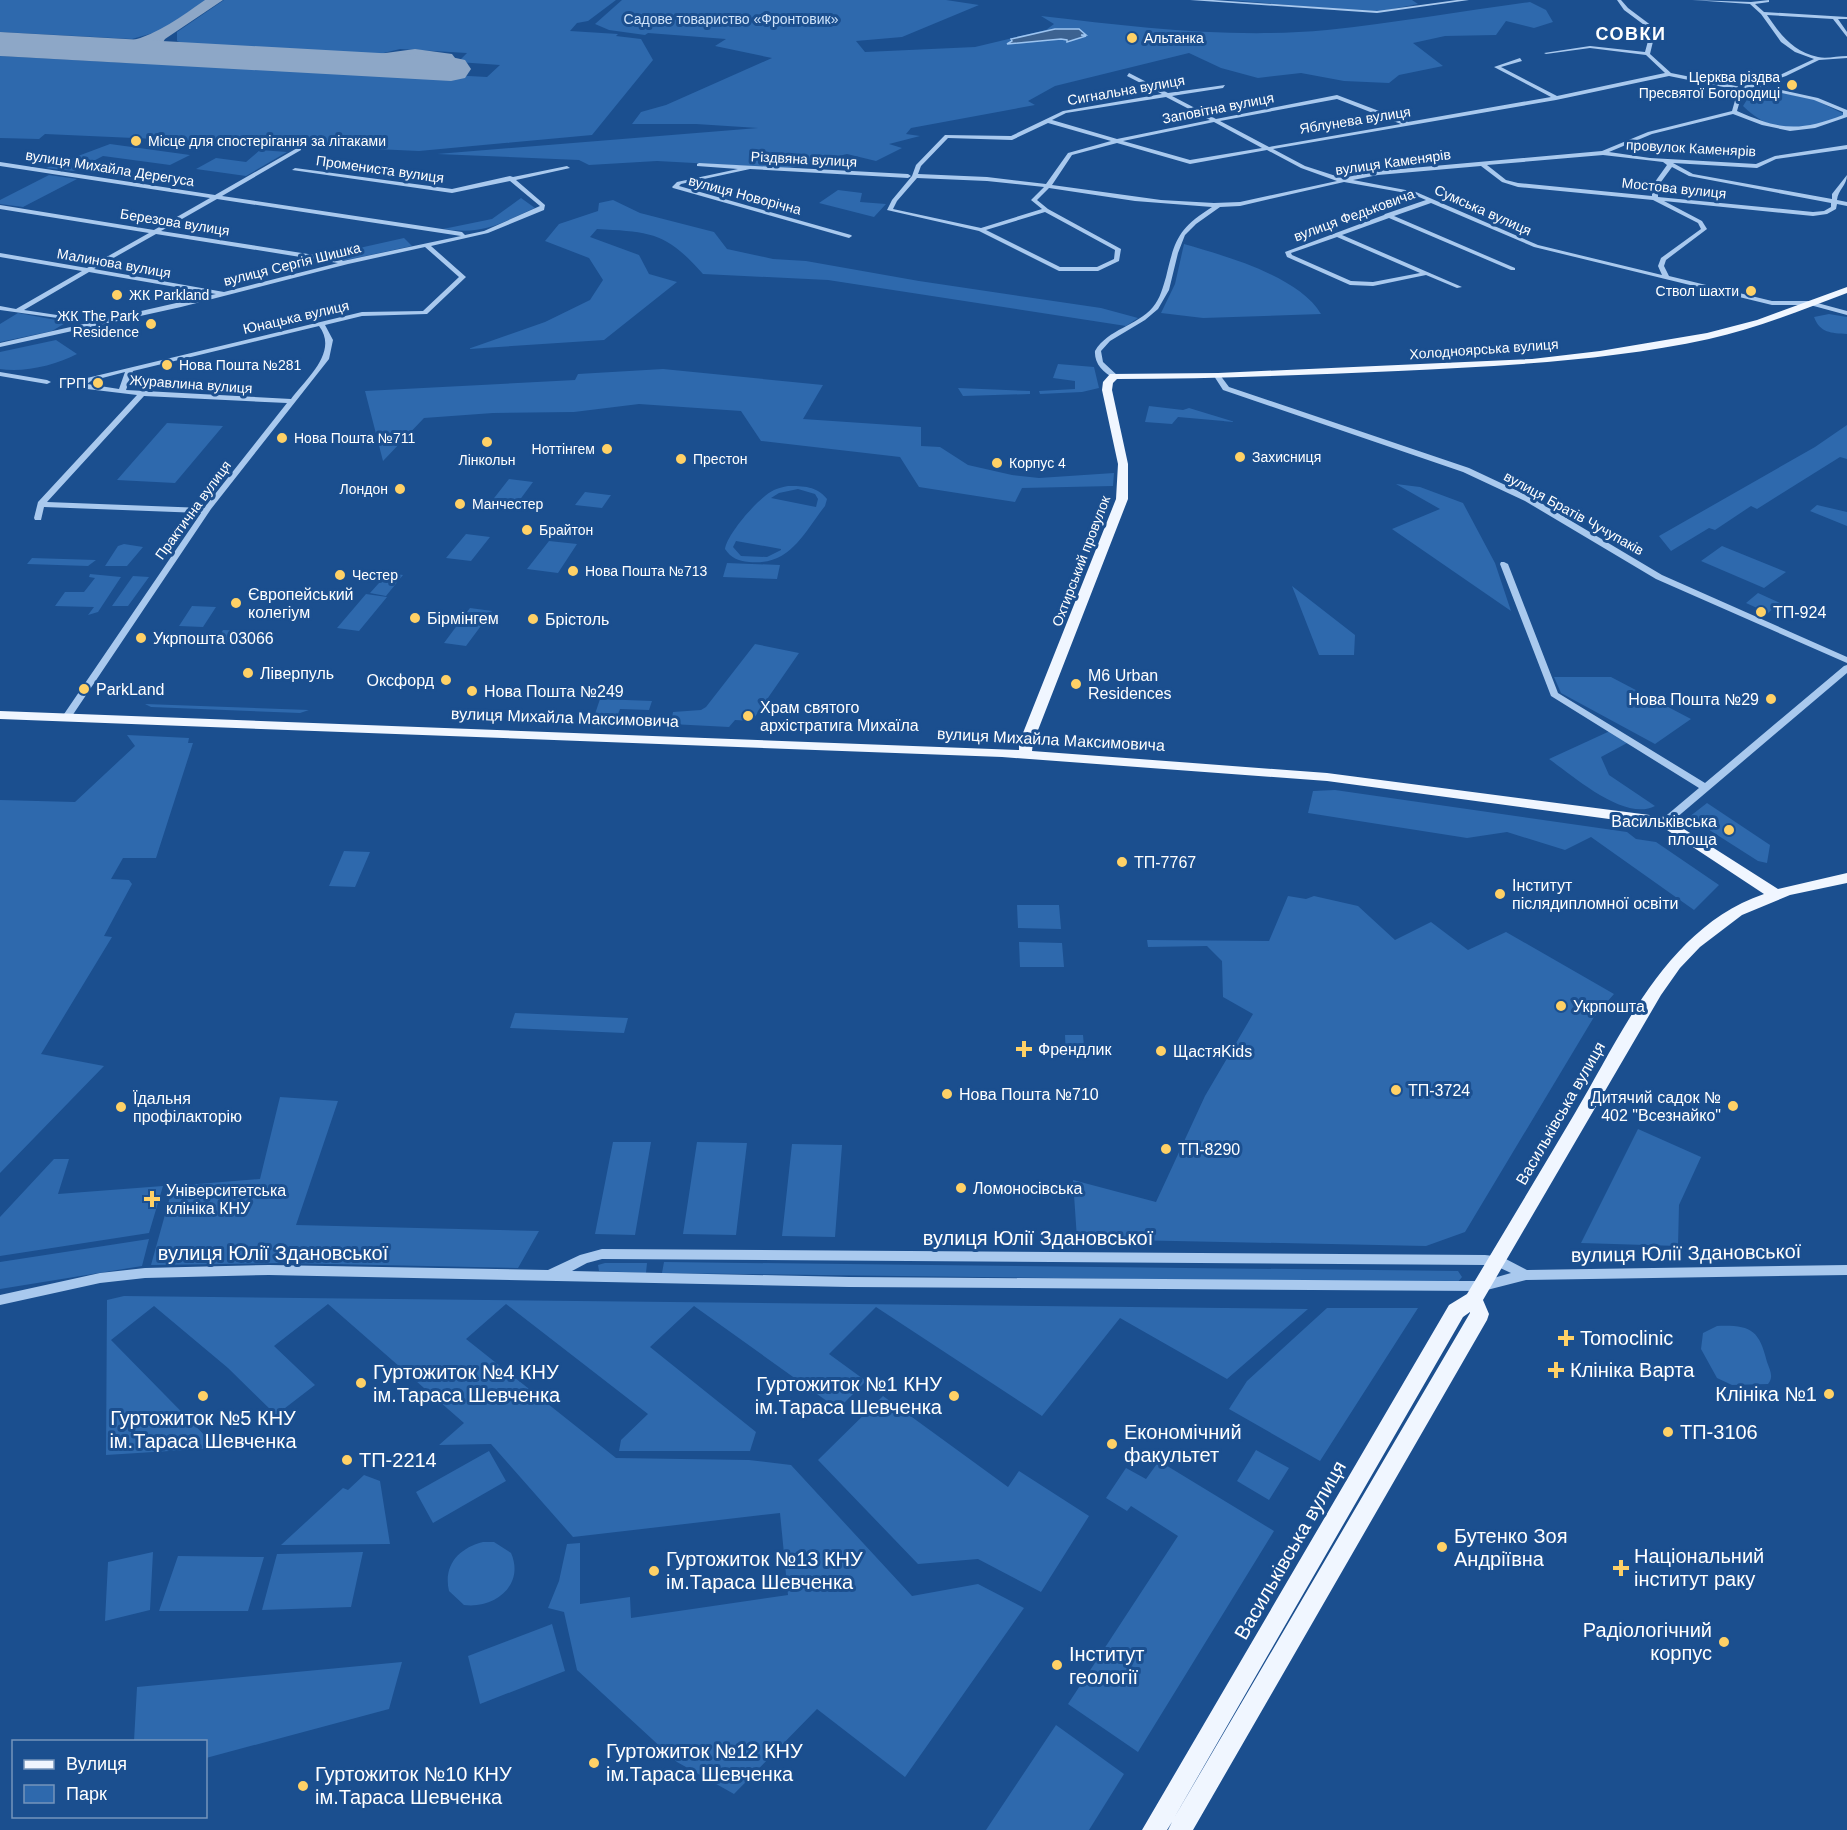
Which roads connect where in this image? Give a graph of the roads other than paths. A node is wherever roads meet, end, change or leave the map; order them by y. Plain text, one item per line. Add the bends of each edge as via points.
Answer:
1 (1192, 0) edge
2 (1467, 0) edge
3 (1619, 0) edge
4 (1694, 0) edge
5 (1767, 1) edge
6 (1751, 3) junction
7 (1763, 13) junction
8 (1834, 17) junction
9 (1847, 18) edge
10 (1847, 36) edge
11 (1847, 52) edge
12 (1546, 53) dead end
13 (1647, 54) junction
14 (1810, 55) junction
15 (1847, 57) edge
16 (1818, 58) junction
17 (1520, 60) dead end
18 (1669, 74) junction
19 (1129, 75) dead end
20 (1750, 85) junction
21 (1223, 86) dead end
22 (1740, 89) junction
23 (1167, 95) junction
24 (1556, 98) junction
25 (1734, 112) junction
26 (1048, 121) junction
27 (1215, 121) junction
28 (1407, 124) junction
29 (1113, 141) junction
30 (1265, 147) junction
31 (1847, 147) edge
32 (299, 149) dead end
33 (1603, 153) junction
34 (1481, 163) junction
35 (1668, 163) junction
36 (0, 164) edge
37 (699, 165) dead end
38 (716, 167) junction
39 (567, 168) dead end
40 (749, 168) junction
41 (295, 170) dead end
42 (911, 176) junction
43 (709, 177) junction
44 (1847, 177) edge
45 (510, 178) junction
46 (1341, 180) junction
47 (1047, 187) junction
48 (216, 196) junction
49 (1655, 199) junction
50 (1433, 200) junction
51 (1834, 201) junction
52 (1847, 204) edge
53 (1217, 206) junction
54 (0, 207) edge
55 (1046, 210) junction
56 (1387, 215) junction
57 (981, 230) junction
58 (155, 231) junction
59 (1336, 234) junction
60 (471, 235) junction
61 (849, 236) dead end
62 (427, 245) junction
63 (0, 255) edge
64 (347, 262) junction
65 (1513, 269) dead end
66 (86, 270) junction
67 (1427, 273) junction
68 (1667, 278) junction
69 (1459, 287) dead end
70 (1847, 290) edge
71 (225, 294) junction
72 (1810, 303) junction
73 (0, 308) edge
74 (17, 311) junction
75 (1847, 313) edge
76 (70, 320) dead end
77 (320, 323) junction
78 (0, 345) edge
79 (130, 369) junction
80 (0, 374) edge
81 (1114, 376) junction
82 (1218, 376) junction
83 (46, 382) dead end
84 (87, 387) joint
85 (122, 391) junction
86 (142, 394) junction
87 (293, 401) junction
88 (41, 504) junction
89 (207, 510) junction
90 (38, 518) dead end
91 (1504, 564) dead end
92 (1847, 660) edge
93 (1847, 668) edge
94 (0, 715) edge
95 (67, 717) junction
96 (1025, 754) junction
97 (1706, 788) junction
98 (1665, 822) junction
99 (1847, 878) edge
100 (1775, 894) junction
101 (1498, 1261) junction
102 (1847, 1270) edge
103 (550, 1275) junction
104 (1526, 1275) junction
105 (1479, 1293) junction
106 (0, 1300) edge
107 (1154, 1830) edge
108 (1180, 1830) edge

1 - 2 street via 1377,12
3 - 13 street via 1654,30
4 - 6 street
5 - 6 street
6 - 7 street
7 - 8 street
7 - 14 street via 1783,41
8 - 9 street
8 - 10 street
11 - 14 street
12 - 13 street via 1590,47
13 - 18 street
14 - 16 street
15 - 16 street
16 - 20 street via 1784,75
17 - 24 street via 1497,67
18 - 22 street
18 - 24 street, Яблунева вулиця
19 - 23 street, Сумська вулиця
20 - 22 street
20 - 25 street via 1816,99 1845,111 1846,116 1785,130
21 - 23 street, Сигнальна вулиця
22 - 25 street
23 - 26 street, Сигнальна вулиця via 1080,109
23 - 27 street, Сумська вулиця
24 - 28 street, Яблунева вулиця
25 - 33 street, вулиця Каменярів via 1650,133
26 - 29 street, Яблунева вулиця
26 - 42 street, Сигнальна вулиця via 1012,138 947,136
27 - 28 street, Заповітна вулиця via 1337,97
27 - 29 street, Заповітна вулиця
27 - 30 street, Сумська вулиця
28 - 30 street, Яблунева вулиця
29 - 30 street, Яблунева вулиця via 1186,162
29 - 47 street, Заповітна вулиця via 1070,154
30 - 46 street, Сумська вулиця via 1303,167
31 - 35 street, провулок Каменярів via 1775,158 1756,166
32 - 48 street
33 - 34 street, вулиця Каменярів
33 - 35 street, провулок Каменярів
34 - 46 street, вулиця Каменярів via 1398,170
34 - 49 street, Мостова вулиця via 1509,183
35 - 49 street via 1655,186
35 - 51 street via 1691,175
36 - 48 street, вулиця Михайла Дерегуса
37 - 38 street, Різдвяна вулиця
38 - 40 street, Різдвяна вулиця
38 - 43 street via 717,171
39 - 45 street, Промениста вулиця
40 - 42 street, Різдвяна вулиця
40 - 43 street, вулиця Новорічна
41 - 45 street, Промениста вулиця via 452,191
42 - 47 street, вулиця Каменярів via 1012,181
42 - 57 street via 890,210
43 - 61 street, вулиця Новорічна via 675,187
44 - 51 street, Мостова вулиця
45 - 60 street, вулиця Сергія Шишка via 543,207
46 - 50 street, Сумська вулиця via 1402,190
46 - 53 street, вулиця Каменярів
47 - 53 street, вулиця Каменярів
47 - 55 street via 1034,200
48 - 58 street
48 - 60 street, вулиця Михайла Дерегуса
49 - 51 street, Мостова вулиця via 1813,214 1830,211
49 - 68 street via 1700,222 1704,229 1663,260
50 - 56 street, вулиця Федьковича
50 - 68 street, Сумська вулиця via 1528,243
51 - 52 street
53 - 81 street via 1181,237 1157,306 1136,325 1102,344 1097,352 1102,366
54 - 58 street, Березова вулиця
55 - 57 street
55 - 57 street via 1118,249 1118,260 1098,269 1059,269
56 - 59 street, вулиця Федьковича
56 - 65 street
58 - 64 street, Березова вулиця
58 - 66 street
59 - 67 street
59 - 67 street, вулиця Федьковича via 1300,246 1288,252 1289,256 1350,283 1373,284
60 - 62 street, вулиця Сергія Шишка
62 - 64 street, вулиця Сергія Шишка
62 - 77 street, Юнацька вулиця via 463,277 425,313 362,314
63 - 66 street, Малинова вулиця
64 - 71 street, вулиця Сергія Шишка
66 - 71 street, Малинова вулиця
66 - 74 street
67 - 69 street
68 - 72 street, Сумська вулиця via 1781,304
70 - 72 main road, Холодноярська вулиця
71 - 78 street, вулиця Сергія Шишка
72 - 75 street, Сумська вулиця
72 - 82 main road, Холодноярська вулиця via 1708,336 1600,354 1532,362
73 - 74 street
74 - 76 street
77 - 79 street, Юнацька вулиця
77 - 87 street, Практична вулиця via 329,333 331,344 326,359
79 - 84 street, Юнацька вулиця via 89,379 83,384
79 - 85 street
80 - 83 street
81 - 82 main road, Холодноярська вулиця
81 - 96 main road, Охтирський провулок via 1107,390 1123,464 1122,499
82 - 92 street, вулиця Братів Чучупаків via 1226,388 1466,470 1528,499 1659,577
84 - 85 street, Журавлина вулиця
85 - 86 street, Журавлина вулиця
86 - 87 street, Журавлина вулиця
86 - 88 street
87 - 89 street, Практична вулиця
88 - 89 street
88 - 90 street
89 - 95 street, Практична вулиця
91 - 97 street via 1554,694
93 - 97 street
94 - 95 main road, вулиця Михайла Максимовича
95 - 96 main road, вулиця Михайла Максимовича
96 - 98 main road, вулиця Михайла Максимовича via 1327,777
97 - 98 street
98 - 100 main road
99 - 100 main road, Васильківська вулиця
100 - 101 main road, Васильківська вулиця via 1720,921 1679,956
101 - 103 street, вулиця Юлії Здановської via 602,1254
101 - 104 street, вулиця Юлії Здановської
101 - 105 main road, Васильківська вулиця
102 - 104 street, вулиця Юлії Здановської
103 - 105 street, вулиця Юлії Здановської
103 - 106 street, вулиця Юлії Здановської via 269,1270 145,1273 100,1278
104 - 105 street, вулиця Юлії Здановської
105 - 107 main road, Васильківська вулиця via 1456,1311
105 - 108 main road, Васильківська вулиця via 1480,1314

